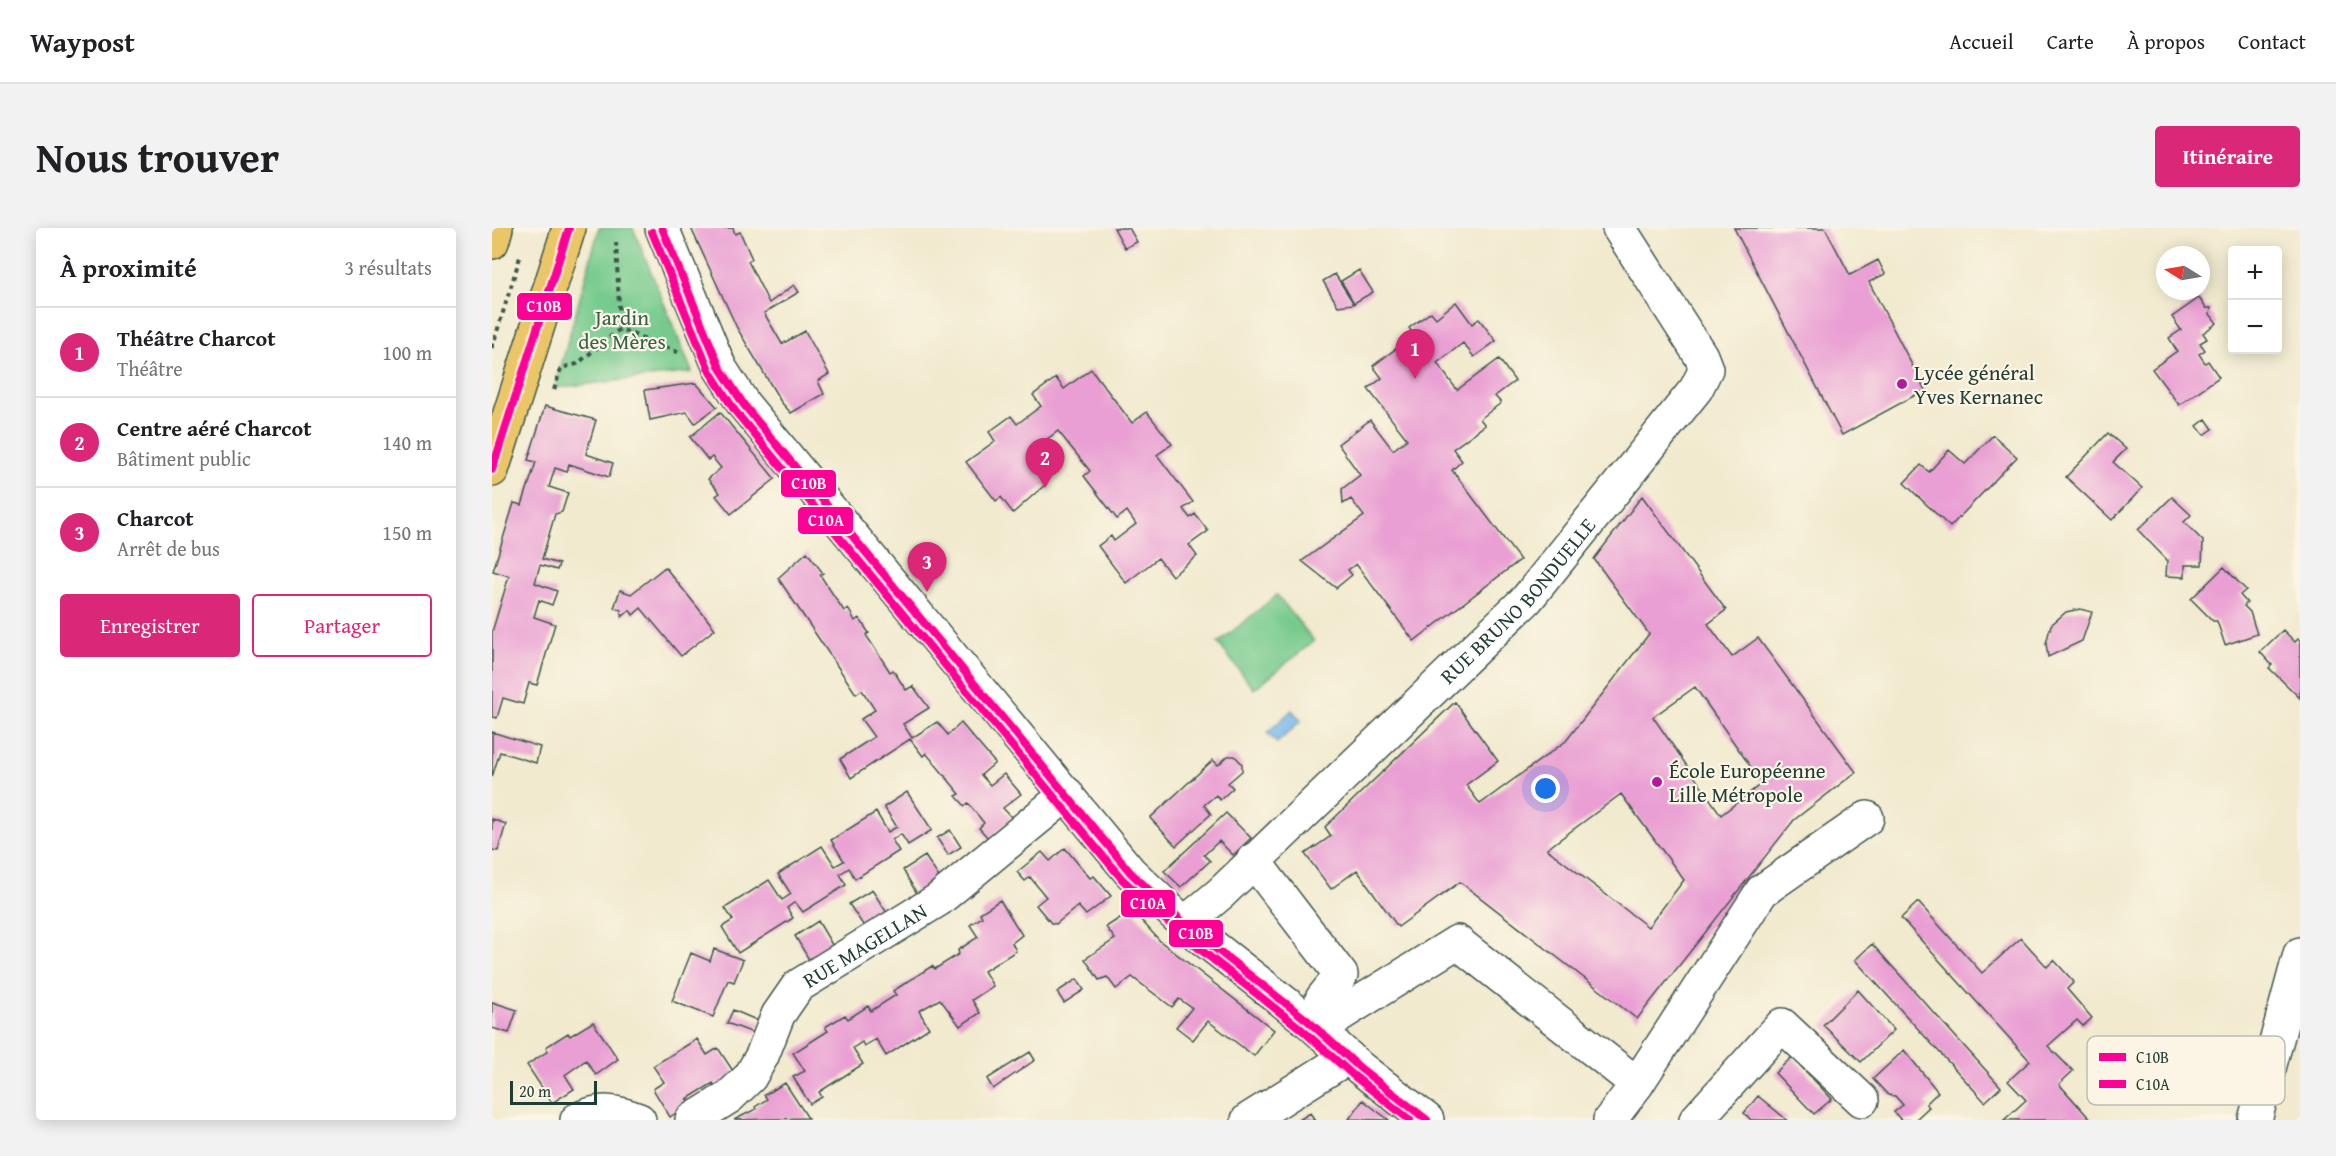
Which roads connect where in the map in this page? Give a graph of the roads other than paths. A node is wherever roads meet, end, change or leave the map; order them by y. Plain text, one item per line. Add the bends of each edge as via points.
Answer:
1 (496, 228) edge
2 (569, 228) edge
3 (662, 228) edge
4 (1619, 228) edge
5 (507, 246) edge
6 (492, 470) edge
7 (1067, 794) junction
8 (1867, 818) dead end
9 (1252, 860) junction
10 (1184, 924) junction
11 (2300, 954) edge
12 (1322, 999) dead end
13 (1322, 1034) junction
14 (2278, 1036) edge
15 (1348, 1057) junction
16 (1637, 1084) junction
17 (1862, 1100) dead end
18 (2259, 1105) edge
19 (578, 1120) edge
20 (639, 1120) edge
21 (692, 1120) edge
22 (1248, 1120) edge
23 (1426, 1120) edge
24 (1610, 1120) edge
25 (1696, 1120) edge
26 (2255, 1120) edge

1 - 5 main road
2 - 6 main road
3 - 7 street via 720,368 744,405
4 - 9 street, RUE BRUNO BONDUELLE via 1701,356 1706,369 1696,389 1527,599
7 - 10 street via 1136,878
7 - 21 street, RUE MAGELLAN via 938,900 798,986 778,1015 750,1077 729,1097
8 - 16 street via 1762,891
9 - 10 street, RUE BRUNO BONDUELLE
9 - 12 street via 1341,975
10 - 13 street
11 - 14 street
13 - 15 street
13 - 16 street via 1341,1014 1457,942
15 - 22 street
15 - 23 street
16 - 24 street
17 - 25 street via 1782,1025
18 - 26 street
19 - 20 street via 593,1113 613,1111

